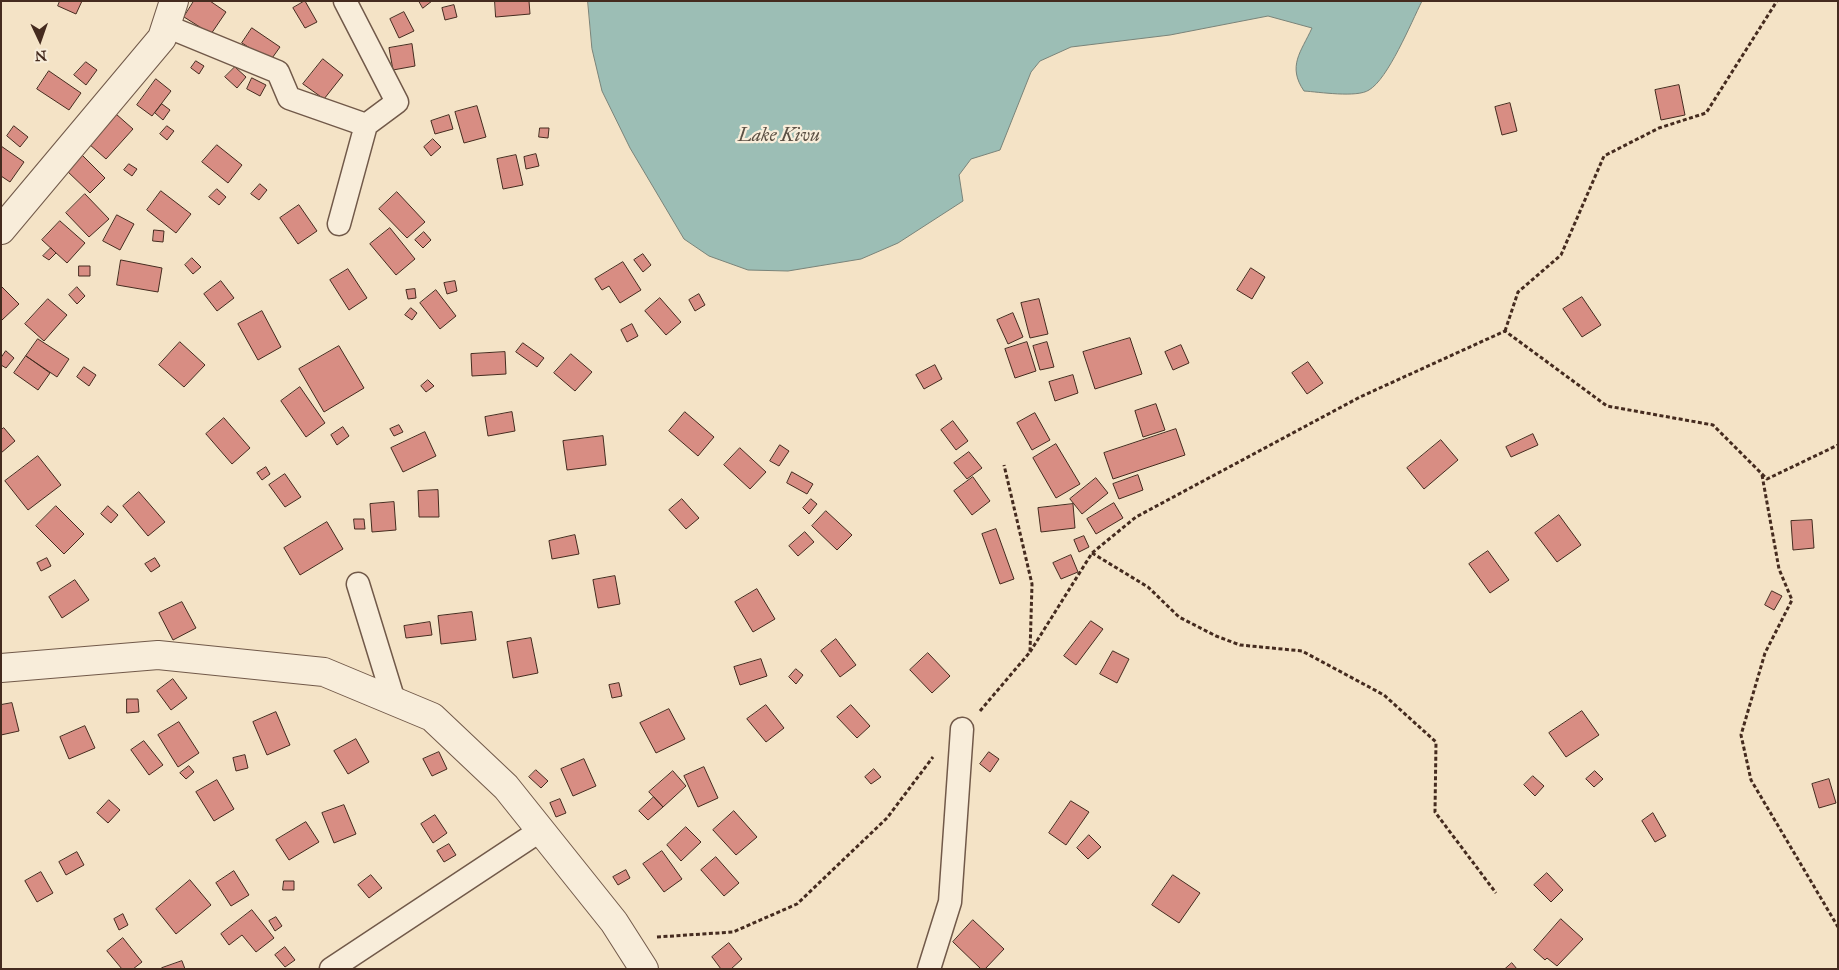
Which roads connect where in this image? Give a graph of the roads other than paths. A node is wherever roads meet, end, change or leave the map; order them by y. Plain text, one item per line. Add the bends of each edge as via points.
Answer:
1 (345, 1) edge
2 (170, 14) edge
3 (366, 125) junction
4 (338, 224) dead end
5 (1, 230) edge
6 (358, 584) dead end
7 (1, 668) edge
8 (394, 701) junction
9 (962, 729) road end
10 (541, 830) junction
11 (331, 969) edge
12 (644, 969) edge
13 (929, 969) edge

1 - 3 street via 397,102
2 - 3 street via 278,72 289,98
2 - 5 street via 162,38
3 - 4 street
6 - 8 street
7 - 8 street via 158,654 324,672
8 - 10 street via 432,717 506,787
9 - 13 street via 950,902
10 - 11 street
10 - 12 street via 614,922

